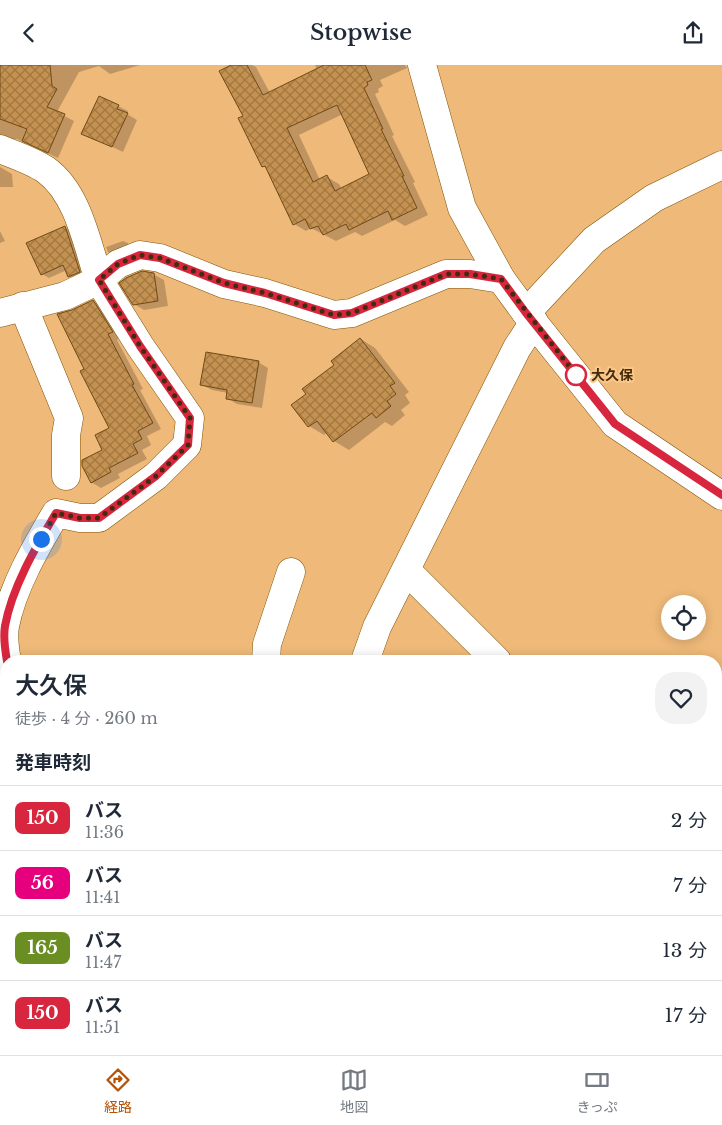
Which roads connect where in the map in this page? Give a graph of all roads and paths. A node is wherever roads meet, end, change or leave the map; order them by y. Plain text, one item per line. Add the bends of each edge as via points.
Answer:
1 (422, 65) edge
2 (0, 149) edge
3 (722, 165) edge
4 (501, 279) junction
5 (99, 280) junction
6 (11, 310) edge
7 (530, 317) junction
8 (66, 476) dead end
9 (722, 495) edge
10 (406, 570) junction
11 (291, 572) dead end
12 (6, 655) edge
13 (266, 655) edge
14 (366, 655) edge
15 (490, 655) edge

1 - 4 street via 462,208
2 - 5 street via 45,170 64,187 75,207
3 - 7 street via 654,198 594,240
4 - 5 street via 446,274 352,313 334,315 224,283 160,258 140,255 118,264
4 - 7 street
5 - 6 street via 65,296
5 - 12 street via 190,418 188,445 156,476 99,518 56,513 18,584 5,626
6 - 8 street via 69,418
7 - 9 street via 615,424
7 - 10 street
10 - 14 street
10 - 15 street
11 - 13 street via 267,644

